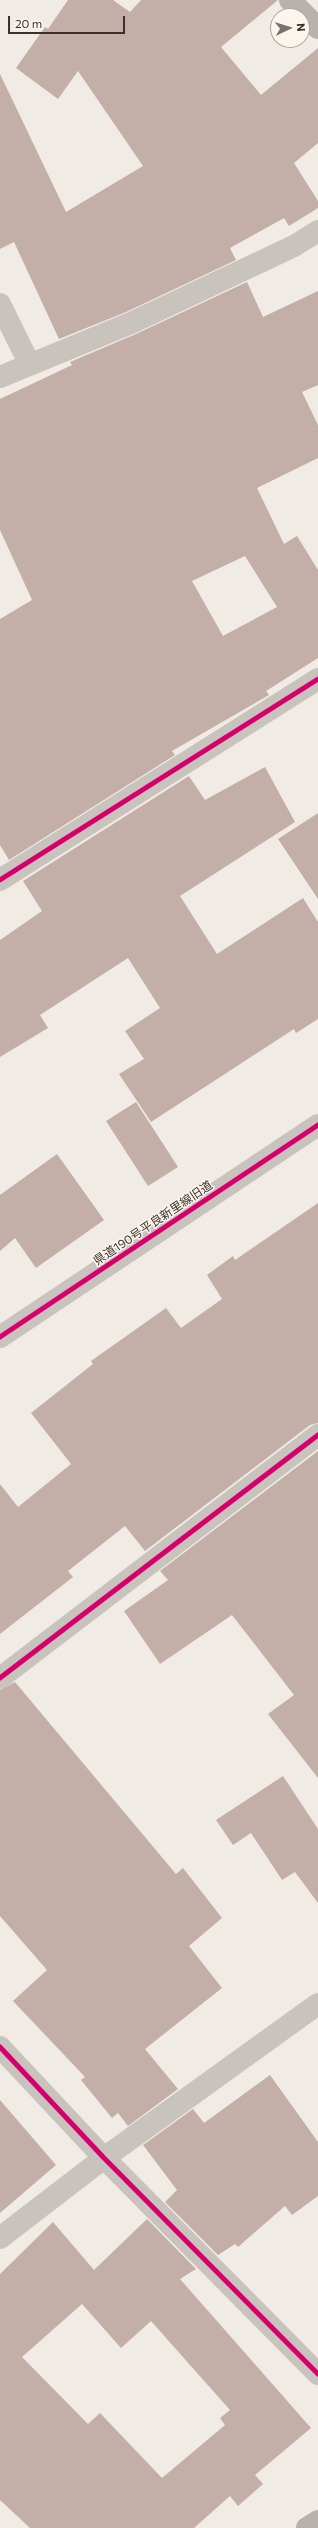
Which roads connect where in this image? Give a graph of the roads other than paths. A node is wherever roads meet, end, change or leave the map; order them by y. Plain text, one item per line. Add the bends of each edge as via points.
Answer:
1 (290, 0) edge
2 (318, 28) edge
3 (318, 231) edge
4 (0, 304) edge
5 (30, 365) junction
6 (0, 377) edge
7 (318, 679) edge
8 (0, 880) edge
9 (318, 1125) edge
10 (0, 1337) edge
11 (318, 1436) edge
12 (0, 1678) edge
13 (318, 2004) edge
14 (0, 2047) edge
15 (104, 2158) junction
16 (0, 2238) edge
17 (318, 2374) edge
18 (318, 2521) edge
19 (307, 2528) edge

1 - 2 main road
3 - 5 street via 294,246 138,320
4 - 5 street
5 - 6 street
7 - 8 street
9 - 10 street, 県道190号平良新里線旧道
11 - 12 street
13 - 15 street
14 - 15 street
15 - 16 street
15 - 17 street
18 - 19 main road

